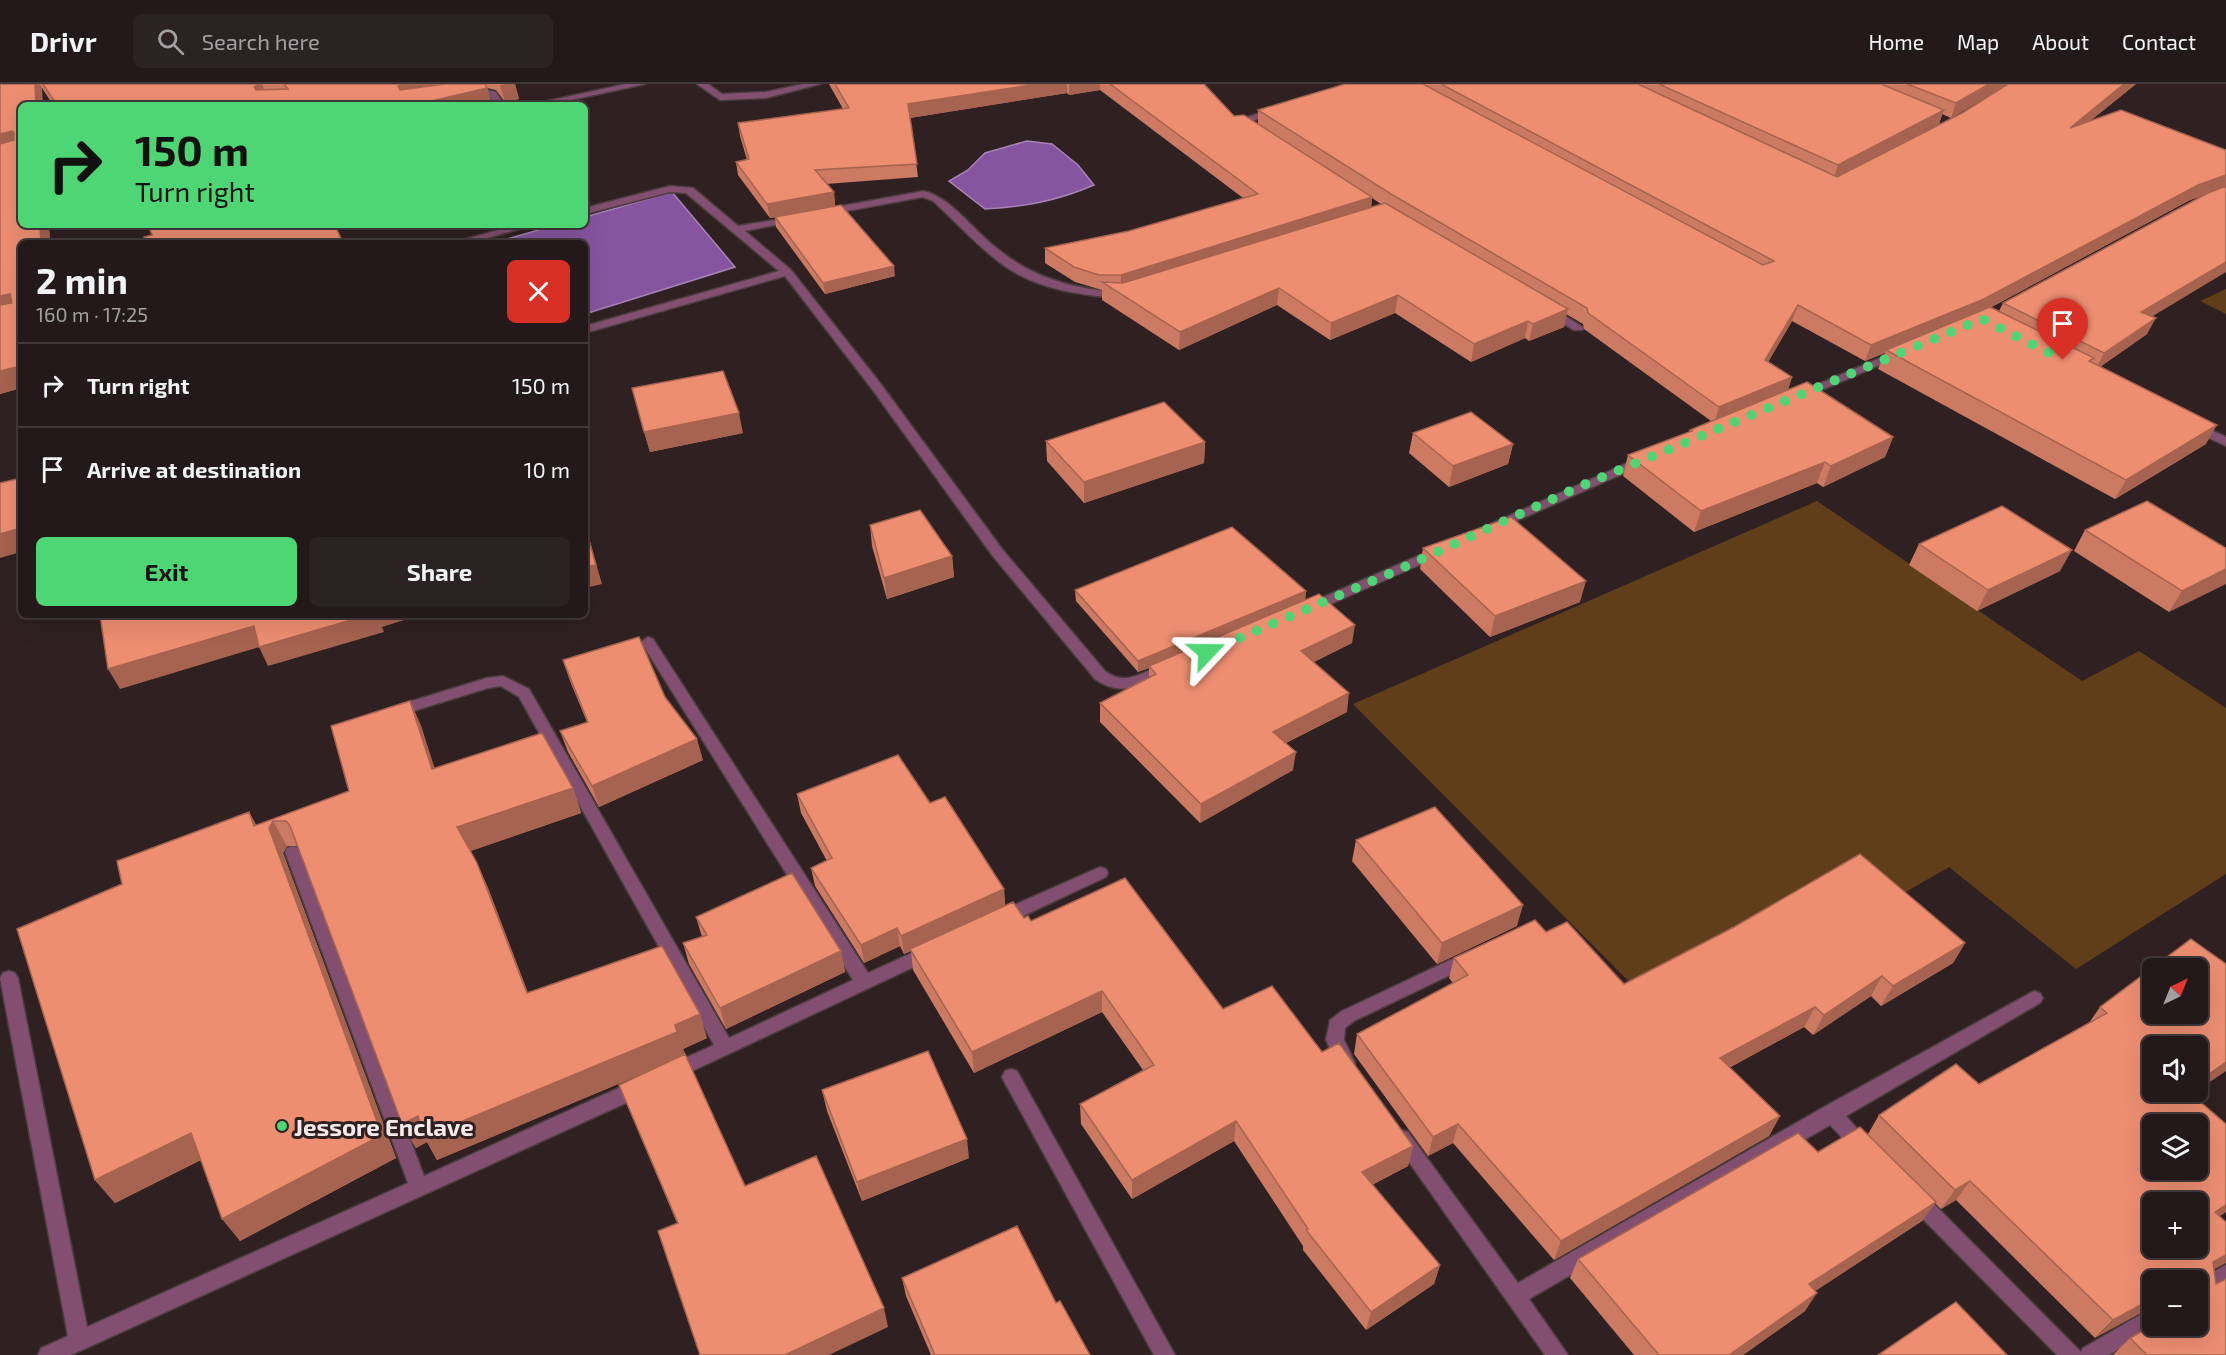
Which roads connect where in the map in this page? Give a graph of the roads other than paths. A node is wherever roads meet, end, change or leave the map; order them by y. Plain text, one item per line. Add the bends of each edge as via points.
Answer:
1 (640, 84) edge
2 (702, 84) edge
3 (815, 84) edge
4 (454, 95) edge
5 (498, 102) edge
6 (549, 102) edge
7 (1285, 108) edge
8 (1250, 127) edge
9 (588, 210) edge
10 (516, 228) edge
11 (734, 230) junction
12 (468, 240) edge
13 (787, 272) junction
14 (1132, 292) edge
15 (1537, 304) edge
16 (1578, 328) dead end
17 (588, 329) edge
18 (1917, 346) edge
19 (1787, 400) edge
20 (2184, 421) edge
21 (2226, 442) edge
22 (1657, 454) edge
23 (1476, 534) edge
24 (1454, 544) edge
25 (1296, 614) edge
26 (648, 642) dead end
27 (1181, 663) edge
28 (381, 716) edge
29 (293, 852) edge
30 (1100, 873) dead end
31 (982, 927) edge
32 (950, 942) edge
33 (1486, 950) edge
34 (9, 978) dead end
35 (864, 982) junction
36 (2034, 998) dead end
37 (725, 1048) junction
38 (1011, 1077) dead end
39 (1358, 1078) edge
40 (1831, 1113) junction
41 (1392, 1125) edge
42 (1881, 1163) edge
43 (419, 1188) junction
44 (1906, 1188) edge
45 (2226, 1275) edge
46 (2208, 1286) edge
47 (1515, 1296) junction
48 (2142, 1324) edge
49 (79, 1341) junction
50 (48, 1355) edge
51 (1165, 1355) edge
52 (1558, 1355) edge
53 (2072, 1355) edge
54 (2090, 1355) edge

1 - 6 street
2 - 3 street via 720,97 766,95
4 - 5 street via 488,91
7 - 8 street via 1240,121
9 - 11 street via 682,188
10 - 12 street
11 - 13 street
11 - 14 street via 924,194 937,199 1011,267 1099,295
13 - 17 street
13 - 27 street via 998,552 1108,683 1128,685
15 - 16 street
18 - 19 street
20 - 21 street
22 - 23 street
24 - 25 street
26 - 35 street
28 - 37 street via 487,682 503,681 524,693
29 - 43 street
30 - 31 street
32 - 35 street
33 - 39 street via 1336,1025 1335,1040
34 - 49 street
35 - 37 street
36 - 40 street
37 - 43 street
38 - 51 street
40 - 42 street
40 - 47 street
41 - 47 street
43 - 49 street
44 - 53 street
45 - 46 street
47 - 52 street
48 - 54 street
49 - 50 street

